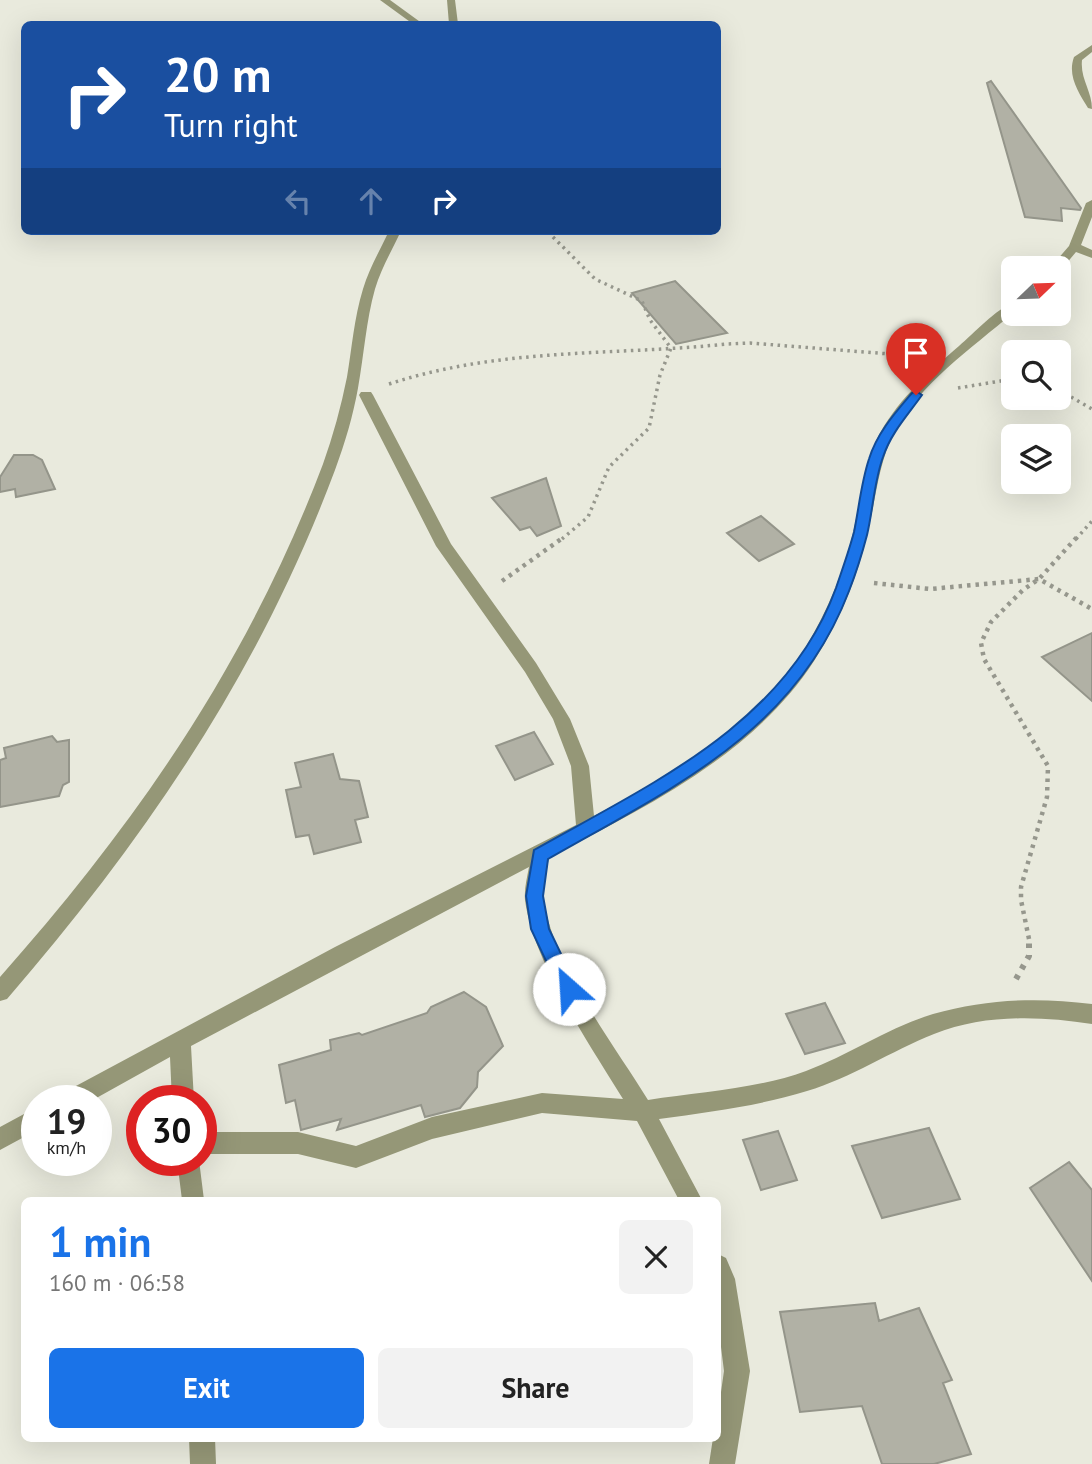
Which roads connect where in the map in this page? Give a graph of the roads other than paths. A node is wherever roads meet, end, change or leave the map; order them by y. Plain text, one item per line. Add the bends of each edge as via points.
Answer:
1 (384, 0) edge
2 (451, 0) edge
3 (414, 21) edge
4 (454, 21) edge
5 (1092, 48) edge
6 (1092, 106) edge
7 (1092, 203) edge
8 (393, 235) edge
9 (1074, 247) junction
10 (1092, 254) edge
11 (1066, 256) edge
12 (1001, 318) edge
13 (366, 395) road end
14 (586, 830) junction
15 (540, 855) junction
16 (0, 992) edge
17 (1092, 1013) edge
18 (180, 1040) junction
19 (98, 1085) edge
20 (182, 1085) edge
21 (643, 1111) junction
22 (21, 1127) edge
23 (0, 1139) edge
24 (217, 1143) edge
25 (190, 1176) edge
26 (193, 1197) edge
27 (689, 1197) edge
28 (721, 1274) edge
29 (202, 1442) edge
30 (203, 1464) edge
31 (722, 1464) edge

1 - 3 street
2 - 4 street
5 - 6 street via 1077,59 1075,69
7 - 9 street
8 - 16 street via 369,289 348,405 319,494 251,644 200,734 133,832
9 - 10 street
9 - 11 street
12 - 14 street via 916,395 890,428 876,458 845,581 820,640 783,691 738,734 674,780
13 - 14 street via 444,546 544,687 575,747
14 - 15 street
15 - 18 street via 435,905
15 - 21 street via 534,896 540,929 579,1010
17 - 21 street via 998,1009 933,1024 807,1081 740,1097
18 - 19 street
18 - 20 street
21 - 24 street via 542,1103 432,1128 356,1157 298,1143
21 - 27 street
22 - 23 street
25 - 26 street
28 - 31 street via 737,1371
29 - 30 street

